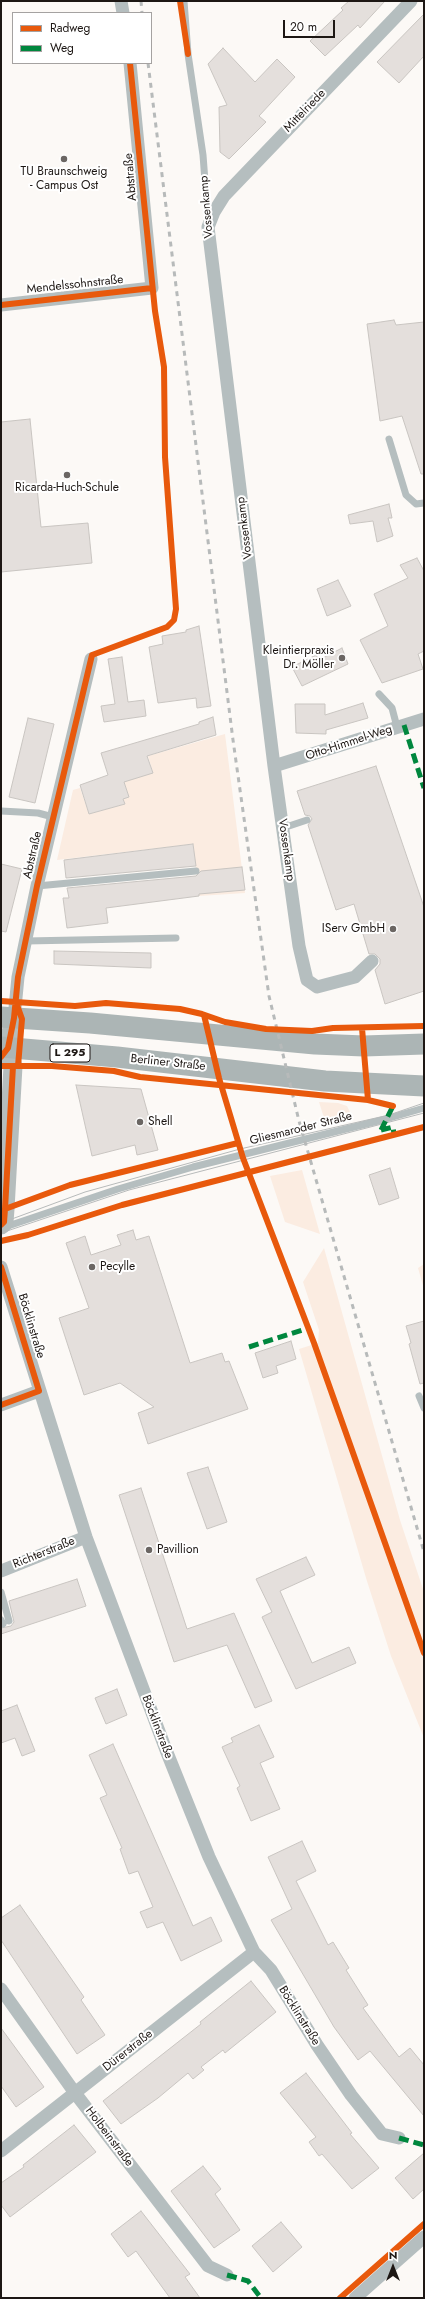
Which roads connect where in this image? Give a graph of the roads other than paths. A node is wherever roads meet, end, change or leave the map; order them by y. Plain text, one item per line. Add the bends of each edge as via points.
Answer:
1 (121, 1) edge
2 (184, 1) edge
3 (411, 1) edge
4 (123, 12) edge
5 (130, 64) edge
6 (208, 227) junction
7 (152, 288) joint
8 (1, 305) edge
9 (389, 439) dead end
10 (424, 503) edge
11 (91, 659) dead end
12 (379, 694) dead end
13 (424, 719) edge
14 (398, 727) junction
15 (274, 766) junction
16 (1, 811) edge
17 (53, 817) junction
18 (306, 820) dead end
19 (283, 828) junction
20 (196, 871) dead end
21 (38, 886) junction
22 (176, 938) dead end
23 (26, 941) junction
24 (372, 961) dead end
25 (7, 1018) edge
26 (424, 1044) edge
27 (3, 1051) edge
28 (424, 1086) edge
29 (424, 1108) edge
30 (1, 1225) edge
31 (1, 1229) edge
32 (1, 1267) edge
33 (39, 1391) junction
34 (419, 1396) dead end
35 (1, 1405) edge
36 (424, 1408) edge
37 (86, 1537) junction
38 (1, 1571) edge
39 (1, 1592) edge
40 (4, 1622) edge
41 (254, 1952) junction
42 (1, 1989) edge
43 (75, 2093) junction
44 (399, 2138) dead end
45 (1, 2151) edge
46 (424, 2237) edge
47 (226, 2275) dead end
48 (355, 2298) edge

1 - 4 street
2 - 6 lane, Vossenkamp via 188,54 203,155
3 - 6 street, Mittelriede via 224,196
5 - 7 street, Abtstraße
6 - 15 street, Vossenkamp
7 - 8 street, Mendelssohnstraße
9 - 10 lane via 406,495 416,504
11 - 17 street, Abtstraße
12 - 14 lane via 392,708
13 - 14 street, Otto-Himmel-Weg
14 - 15 street, Otto-Himmel-Weg
15 - 19 street, Vossenkamp
16 - 17 lane via 38,813
17 - 21 street, Abtstraße
18 - 19 lane
19 - 24 street, Vossenkamp via 306,980 317,987 355,977
20 - 21 lane
21 - 23 street, Abtstraße
22 - 23 lane
23 - 25 street, Abtstraße
25 - 26 main road via 315,1044
25 - 27 street, Abtstraße
27 - 28 main road, Berliner Straße / L 295 via 117,1057 367,1085
27 - 30 street, Abtstraße via 13,1066 5,1209 4,1222
29 - 31 lane, Gliesmaroder Straße via 152,1179
32 - 33 street, Böcklinstraße
33 - 35 street
33 - 37 street, Böcklinstraße
34 - 36 lane
37 - 38 street, Richterstraße
37 - 41 street, Böcklinstraße via 188,1806
39 - 40 lane
41 - 43 street, Dürerstraße
41 - 44 street, Böcklinstraße via 272,1970 317,2045 351,2095 382,2134
42 - 43 street, Holbeinstraße
43 - 45 street, Dürerstraße
43 - 47 street, Holbeinstraße via 208,2266
46 - 48 street

